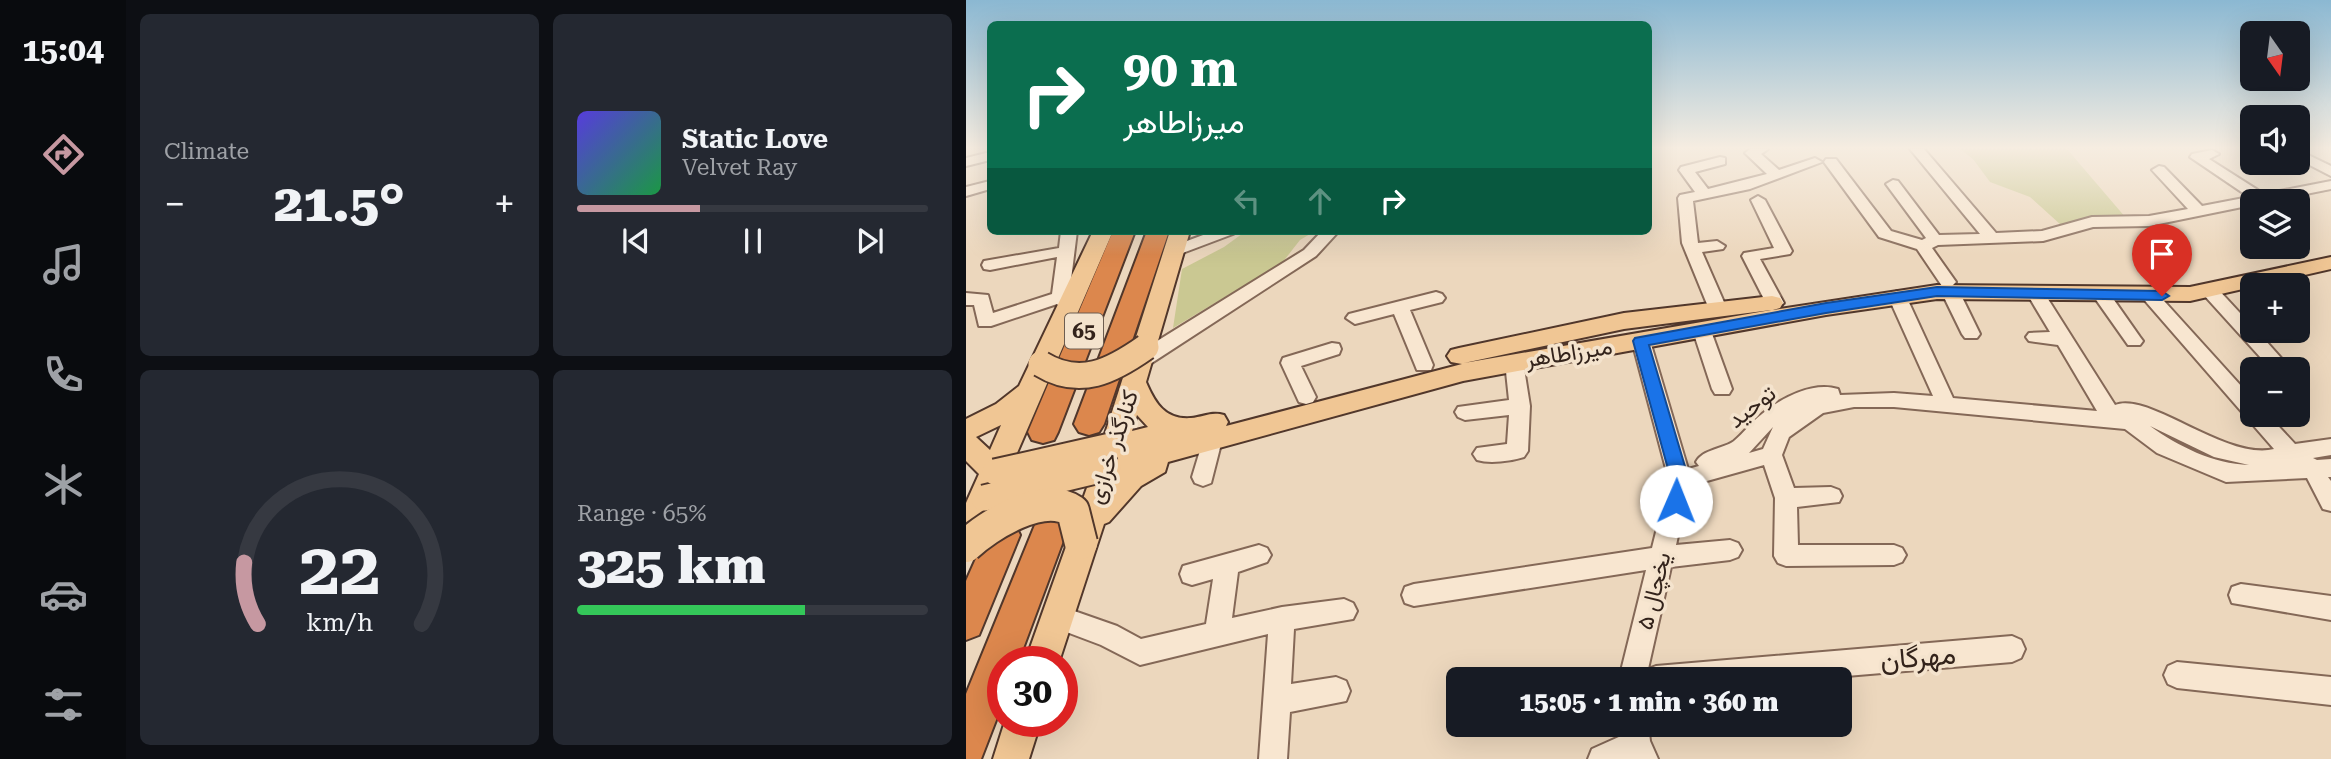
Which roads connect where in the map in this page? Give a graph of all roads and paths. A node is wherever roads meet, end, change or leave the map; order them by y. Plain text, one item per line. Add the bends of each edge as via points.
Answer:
1 (1696, 184) edge
2 (1742, 184) edge
3 (1842, 184) edge
4 (1893, 184) dead end
5 (1947, 184) edge
6 (2172, 184) edge
7 (2331, 185) edge
8 (987, 186) edge
9 (2310, 189) edge
10 (966, 192) edge
11 (1703, 194) junction
12 (1758, 200) dead end
13 (2240, 203) edge
14 (2198, 211) junction
15 (1068, 235) edge
16 (1101, 235) edge
17 (1122, 235) edge
18 (1327, 235) edge
19 (1171, 236) edge
20 (1991, 237) junction
21 (1929, 243) junction
22 (1717, 246) dead end
23 (1692, 248) junction
24 (1066, 251) junction
25 (2331, 252) edge
26 (2331, 263) edge
27 (990, 265) dead end
28 (1949, 287) junction
29 (2209, 290) junction
30 (2035, 292) junction
31 (2101, 294) junction
32 (2149, 295) junction
33 (1897, 296) junction
34 (1436, 298) dead end
35 (966, 299) edge
36 (1064, 301) junction
37 (1775, 303) junction
38 (1400, 307) junction
39 (1718, 309) junction
40 (1355, 318) dead end
41 (1698, 322) junction
42 (1971, 334) dead end
43 (2035, 337) dead end
44 (2064, 339) junction
45 (1641, 341) junction
46 (2134, 341) dead end
47 (1555, 345) junction
48 (1332, 349) dead end
49 (2271, 357) edge
50 (1514, 362) junction
51 (1140, 363) junction
52 (1424, 365) junction
53 (1036, 376) junction
54 (1722, 389) dead end
55 (1306, 397) junction
56 (2240, 397) edge
57 (1943, 401) junction
58 (1520, 407) junction
59 (1465, 412) dead end
60 (2108, 413) junction
61 (1089, 424) dead end
62 (1775, 426) junction
63 (2267, 427) edge
64 (966, 430) edge
65 (1043, 432) dead end
66 (1204, 434) junction
67 (966, 444) edge
68 (2331, 447) edge
69 (2290, 453) junction
70 (1484, 454) dead end
71 (1771, 455) junction
72 (1111, 457) junction
73 (991, 469) junction
74 (2322, 469) edge
75 (1203, 477) dead end
76 (1680, 480) junction
77 (1831, 496) dead end
78 (1786, 498) junction
79 (972, 499) edge
80 (2331, 502) edge
81 (1073, 533) junction
82 (1003, 535) dead end
83 (966, 536) edge
84 (966, 546) edge
85 (1730, 550) dead end
86 (1259, 555) dead end
87 (1894, 555) dead end
88 (1662, 557) junction
89 (1227, 564) junction
90 (1192, 574) dead end
91 (1414, 595) dead end
92 (2241, 595) dead end
93 (2331, 608) edge
94 (1344, 611) dead end
95 (1057, 617) junction
96 (1282, 619) junction
97 (966, 623) edge
98 (1217, 636) junction
99 (1047, 646) edge
100 (2012, 649) dead end
101 (1635, 667) edge
102 (1799, 667) edge
103 (2177, 675) dead end
104 (1336, 691) dead end
105 (2331, 691) edge
106 (1276, 700) junction
107 (1018, 737) edge
108 (1638, 743) edge
109 (966, 745) edge
110 (1011, 759) edge
111 (1273, 759) edge
112 (1602, 759) edge

1 - 11 street
2 - 11 street
3 - 21 street via 1885,234
4 - 21 street
5 - 20 street
6 - 14 street
7 - 9 street
8 - 10 street
11 - 23 street via 1685,198
12 - 37 street via 1784,251 1750,256
13 - 14 street
14 - 20 street via 2149,221 2092,222 2043,236
15 - 24 street
16 - 36 main road
17 - 65 highway, 65
18 - 51 street via 1294,264
19 - 51 main road, کنارگذر خرازی
19 - 61 highway, 65 via 1114,357
20 - 21 street
21 - 28 street
22 - 23 street
23 - 39 street
24 - 27 street
24 - 36 street
25 - 28 main road, میرزاطاهر via 2178,284
26 - 29 main road, میرزاطاهر
28 - 30 main road, میرزاطاهر
28 - 33 main road, میرزاطاهر
28 - 37 main road, میرزاطاهر via 1863,289
28 - 42 street
29 - 32 main road, میرزاطاهر
29 - 49 street
30 - 31 main road, میرزاطاهر
30 - 44 street
31 - 32 main road, میرزاطاهر
31 - 46 street
32 - 56 street
33 - 41 main road, میرزاطاهر
33 - 57 street
34 - 38 street
35 - 36 street via 982,299 985,322
36 - 53 main road
37 - 39 main road, میرزاطاهر
38 - 40 street
38 - 52 street
39 - 41 main road, میرزاطاهر
41 - 45 main road, میرزاطاهر
41 - 47 main road, میرزاطاهر
41 - 54 street
43 - 44 street
44 - 60 street
45 - 47 main road, میرزاطاهر
45 - 76 street, یخچال ۵
47 - 50 main road, میرزاطاهر
47 - 52 main road, میرزاطاهر
48 - 55 street via 1290,363
50 - 58 street
50 - 66 main road, میرزاطاهر
51 - 53 main road, bridge via 1088,376 1051,372
51 - 66 main road via 1150,416 1166,426
51 - 72 main road, کنارگذر خرازی
52 - 55 main road, میرزاطاهر
53 - 64 main road via 1014,406
53 - 73 main road
55 - 66 main road, میرزاطاهر
57 - 60 street, توحید
57 - 62 street, توحید via 1814,401
58 - 59 street
58 - 70 street via 1517,452
60 - 69 street, توحید via 2157,420 2221,451 2264,460
60 - 74 street, توحید via 2130,422 2164,447 2226,473
62 - 71 street, توحید
62 - 76 street, توحید
63 - 69 street
66 - 72 main road, میرزاطاهر
66 - 75 street
66 - 81 main road via 1131,478
67 - 73 main road
68 - 69 street, توحید
69 - 74 street
71 - 76 street, توحید
71 - 78 street
72 - 73 main road, میرزاطاهر, bridge
72 - 79 main road, میرزاطاهر, bridge
72 - 81 main road, کنارگذر خرازی
73 - 79 main road
74 - 80 street
76 - 88 street, یخچال ۵
77 - 78 street
78 - 87 street via 1786,556
79 - 83 main road
81 - 84 main road, bridge via 1078,521 1073,511 1049,505 998,521
81 - 95 main road, کنارگذر خرازی
81 - 109 highway
82 - 97 highway
85 - 88 street
86 - 89 street
88 - 91 street
88 - 101 street, یخچال ۵
89 - 90 street
89 - 98 street
92 - 93 street
94 - 96 street
95 - 98 street via 1140,652
95 - 99 main road, کنارگذر خرازی
96 - 98 street
96 - 106 street
100 - 102 street, مهرگان
103 - 105 street
104 - 106 street
106 - 111 street
107 - 110 main road
108 - 112 street

